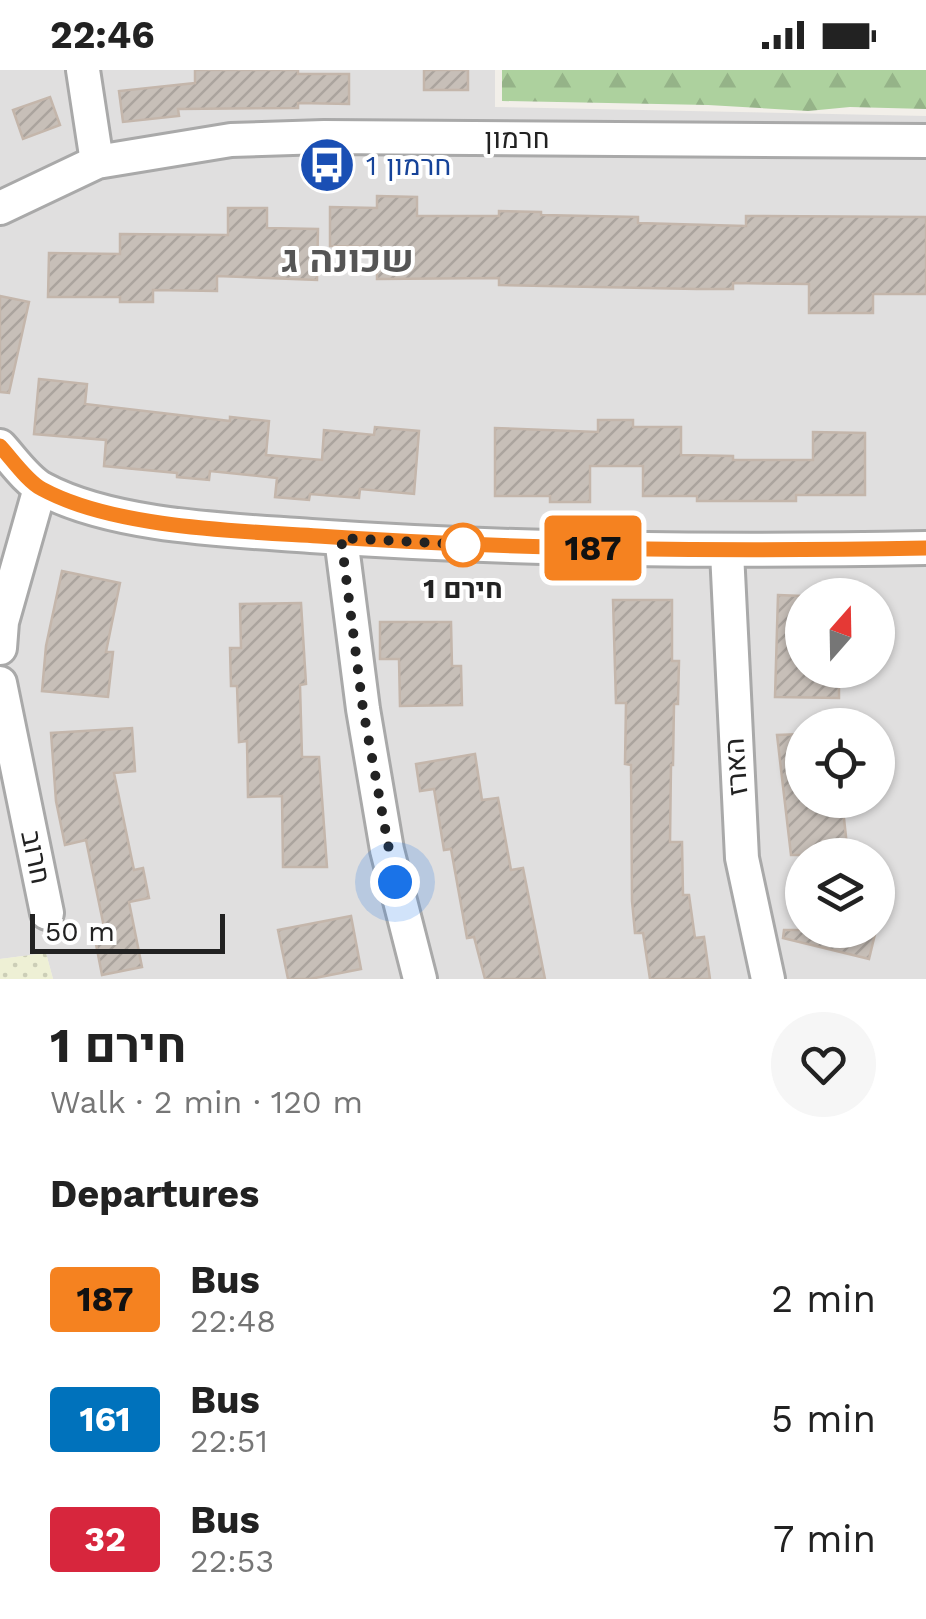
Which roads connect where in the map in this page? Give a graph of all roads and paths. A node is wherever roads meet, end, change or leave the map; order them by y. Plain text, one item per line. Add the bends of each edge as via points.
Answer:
1 (83, 70) edge
2 (926, 140) edge
3 (97, 162) junction
4 (0, 208) edge
5 (0, 446) edge
6 (40, 488) junction
7 (341, 538) junction
8 (926, 548) edge
9 (727, 552) junction
10 (0, 648) edge
11 (0, 683) edge
12 (47, 913) dead end
13 (420, 979) edge
14 (768, 979) edge

1 - 3 street
2 - 3 street, חרמון via 324,137 231,140
3 - 4 street, חרמון
5 - 6 street
6 - 7 street via 102,510 190,527
6 - 10 street
7 - 9 street
7 - 13 street via 387,850
8 - 9 street
9 - 14 street, הארז via 742,858
11 - 12 street, חרוב

